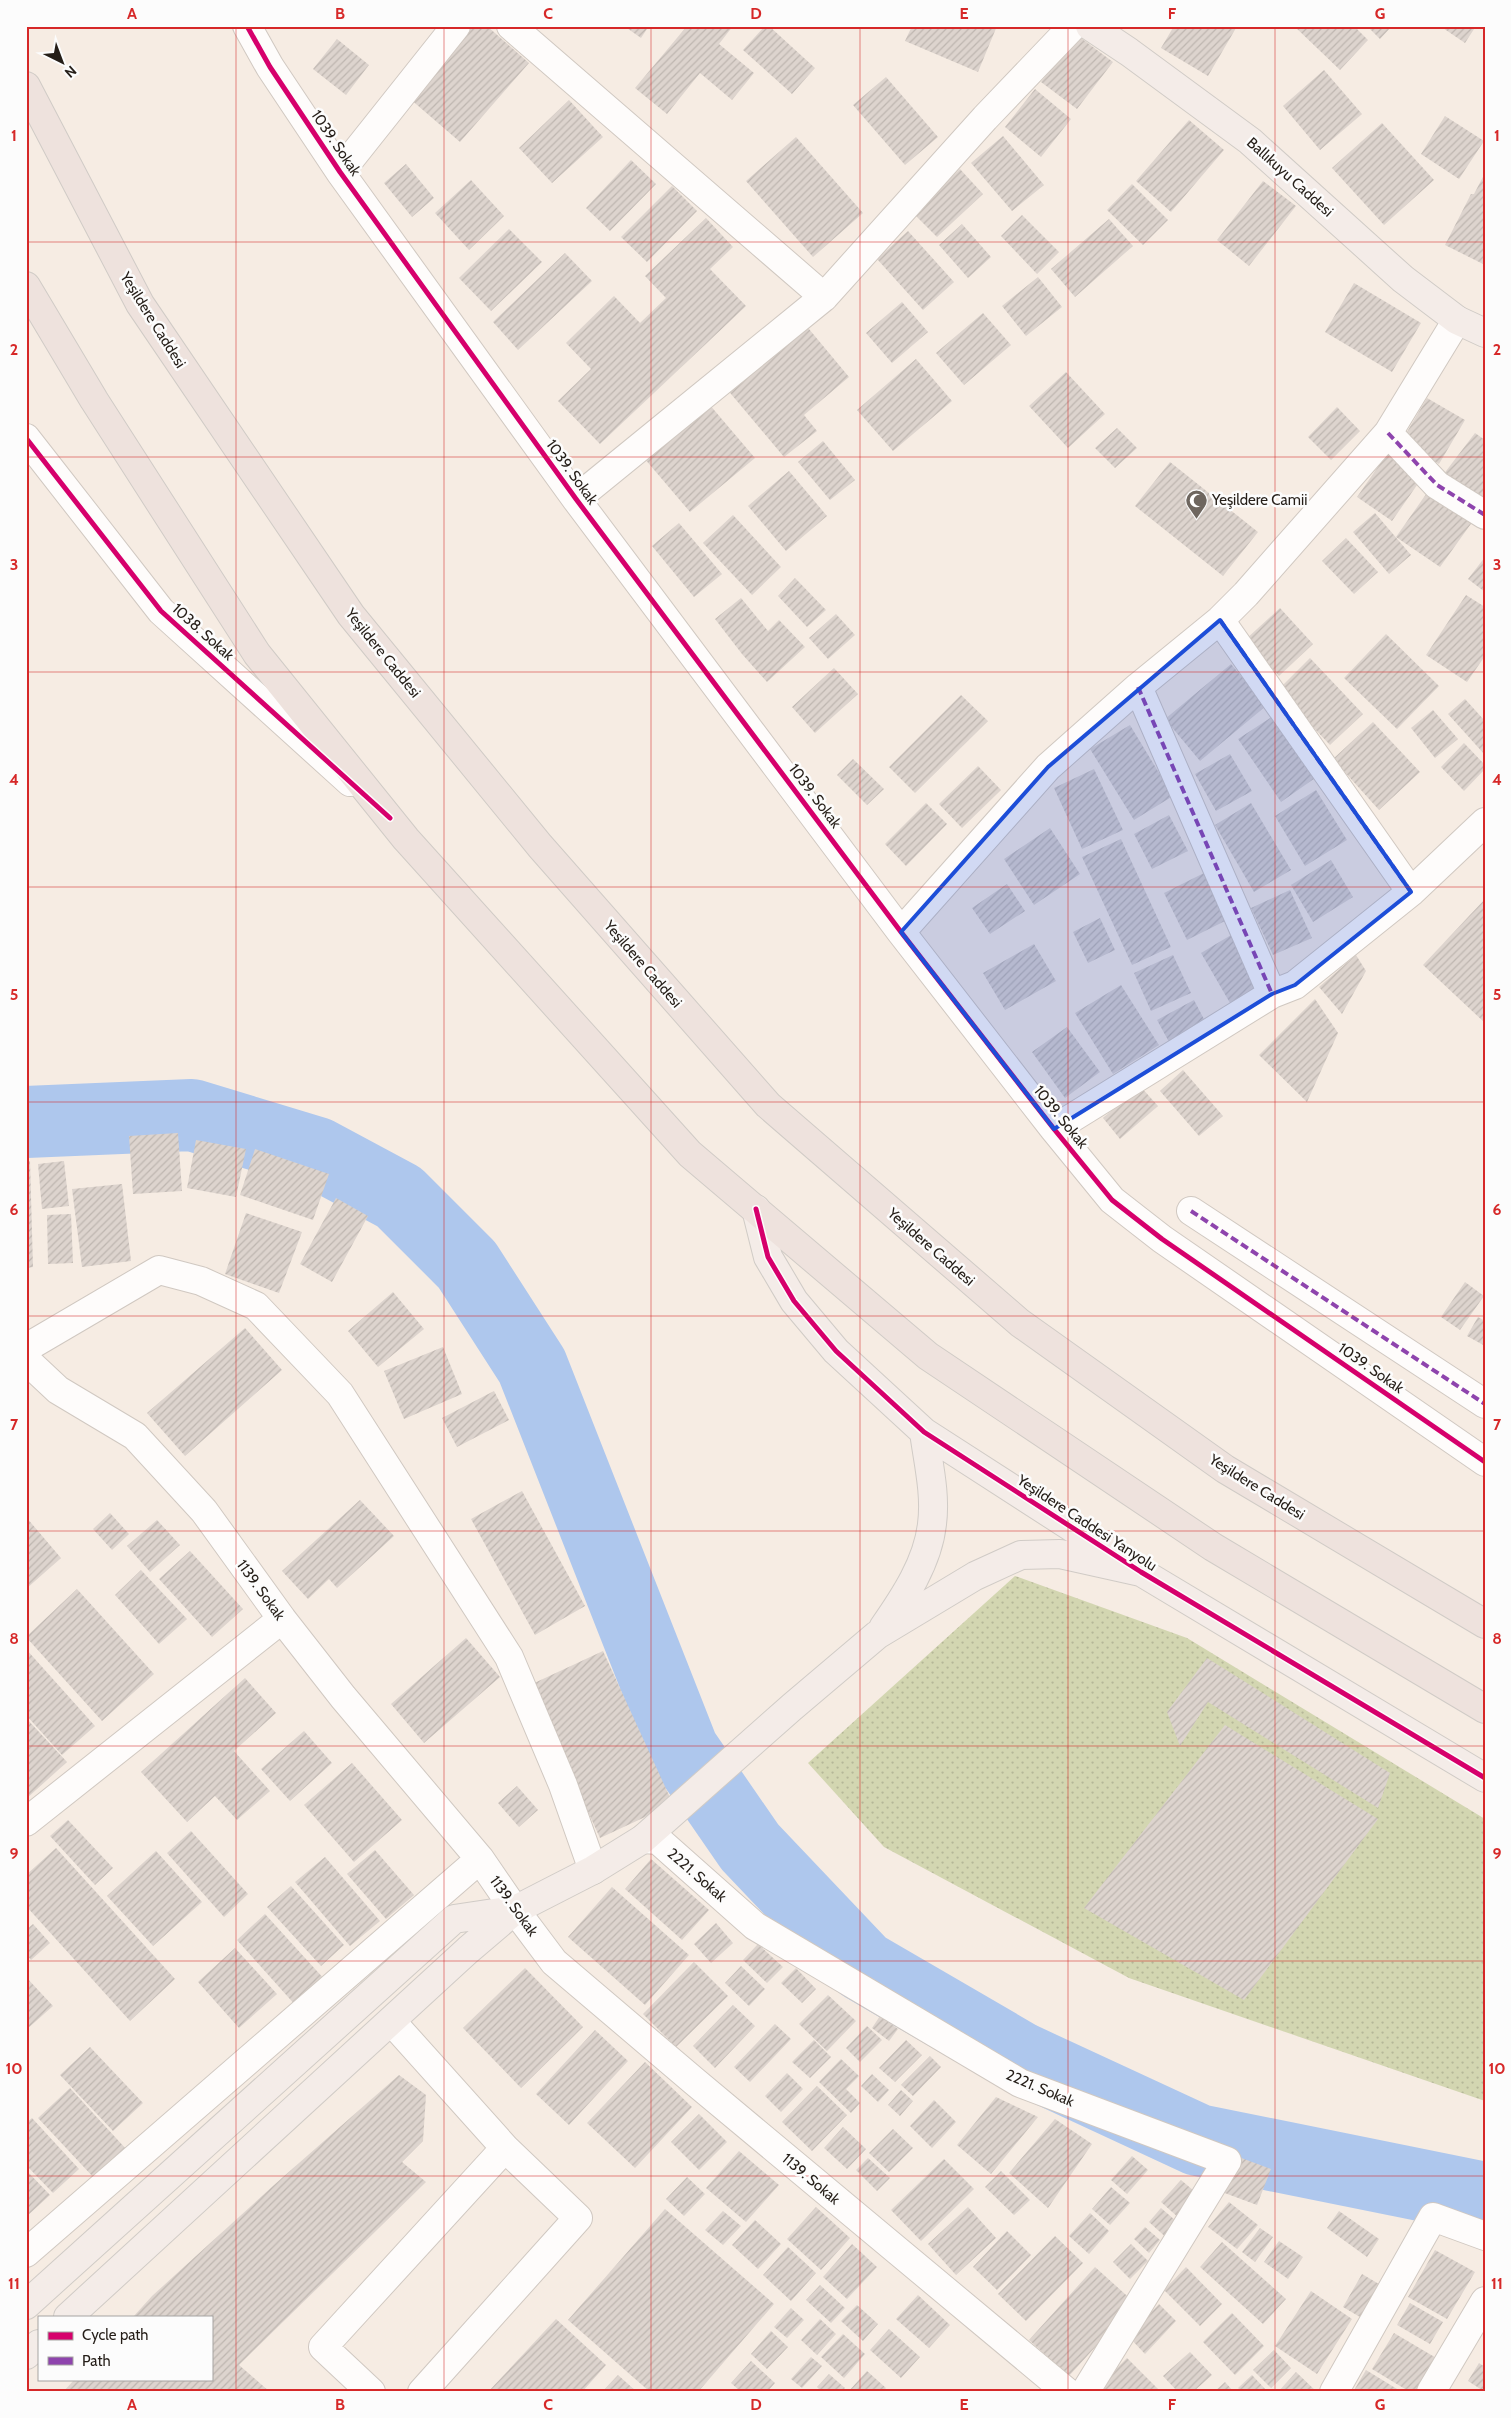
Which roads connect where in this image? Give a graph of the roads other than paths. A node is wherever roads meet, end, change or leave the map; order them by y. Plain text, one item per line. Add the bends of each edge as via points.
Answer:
1 (247, 26) edge
2 (456, 26) edge
3 (511, 26) edge
4 (1073, 26) edge
5 (1090, 26) edge
6 (26, 86) edge
7 (340, 172) junction
8 (26, 286) edge
9 (824, 297) junction
10 (1457, 320) junction
11 (1485, 333) edge
12 (1388, 433) junction
13 (26, 438) edge
14 (576, 499) junction
15 (1485, 515) edge
16 (1220, 620) junction
17 (1138, 687) junction
18 (390, 818) junction
19 (1485, 822) edge
20 (1411, 892) junction
21 (901, 932) junction
22 (1272, 994) junction
23 (1054, 1129) junction
24 (756, 1209) junction
25 (1191, 1211) dead end
26 (28, 1362) edge
27 (1485, 1404) edge
28 (924, 1432) junction
29 (1481, 1455) edge
30 (1140, 1572) junction
31 (282, 1619) junction
32 (1485, 1624) edge
33 (877, 1635) junction
34 (1485, 1710) edge
35 (1485, 1778) edge
36 (28, 1817) edge
37 (643, 1839) junction
38 (480, 1859) junction
39 (592, 1870) junction
40 (515, 1910) junction
41 (369, 1995) junction
42 (392, 2022) junction
43 (505, 2148) junction
44 (1485, 2236) edge
45 (26, 2253) edge
46 (1485, 2301) edge
47 (26, 2305) edge
48 (69, 2316) edge
49 (38, 2345) edge
50 (26, 2355) edge
51 (371, 2392) edge
52 (422, 2392) edge
53 (1067, 2392) edge
54 (1085, 2392) edge
55 (1334, 2392) edge
56 (1432, 2392) edge

1 - 7 street, 1039. Sokak via 270,67
2 - 7 street
3 - 9 street
4 - 9 street via 985,118
5 - 10 main road, Ballıkuyu Caddesi via 1250,141 1403,279
6 - 32 highway, Yeşildere Caddesi via 140,304 351,615 540,846 768,1105 1020,1323 1225,1469
7 - 14 street, 1039. Sokak
8 - 18 highway via 94,400 257,654
9 - 14 street
10 - 11 main road, Ballıkuyu Caddesi
10 - 12 street
12 - 15 street via 1437,485
12 - 16 street
13 - 18 street, 1038. Sokak via 161,611
14 - 21 street, 1039. Sokak
16 - 17 street
16 - 20 street
17 - 21 street via 1048,767
17 - 22 street
18 - 24 highway via 690,1154
19 - 20 street
20 - 22 street via 1296,985
21 - 23 street, 1039. Sokak
22 - 23 street
23 - 29 street, 1039. Sokak via 1112,1200 1162,1240
24 - 28 main road, Yeşildere Caddesi Yanyolu via 768,1257 794,1302 836,1351
24 - 34 highway via 928,1356 1213,1547
25 - 27 street
26 - 31 street, 1139. Sokak via 58,1390 136,1436 204,1511
26 - 39 street via 159,1270 202,1281 256,1306 340,1394 509,1657 563,1786
28 - 30 main road, Yeşildere Caddesi Yanyolu
28 - 33 main road via 932,1487 932,1525 922,1562 902,1601
30 - 33 main road via 1060,1554 1021,1555 975,1576
30 - 35 main road, Yeşildere Caddesi Yanyolu
31 - 36 street
31 - 38 street, 1139. Sokak
33 - 37 main road
37 - 39 main road
37 - 54 street, 2221. Sokak via 658,1840 755,1926 1020,2083 1227,2161
38 - 40 street, 1139. Sokak
38 - 45 street
39 - 40 main road
40 - 41 main road via 454,1919
40 - 42 main road
40 - 53 street, 1139. Sokak via 554,1962
41 - 42 main road
41 - 47 main road
42 - 43 street
42 - 48 main road
43 - 51 street via 323,2347
43 - 52 street via 578,2218
44 - 55 street via 1433,2217
46 - 56 street
49 - 50 main road

